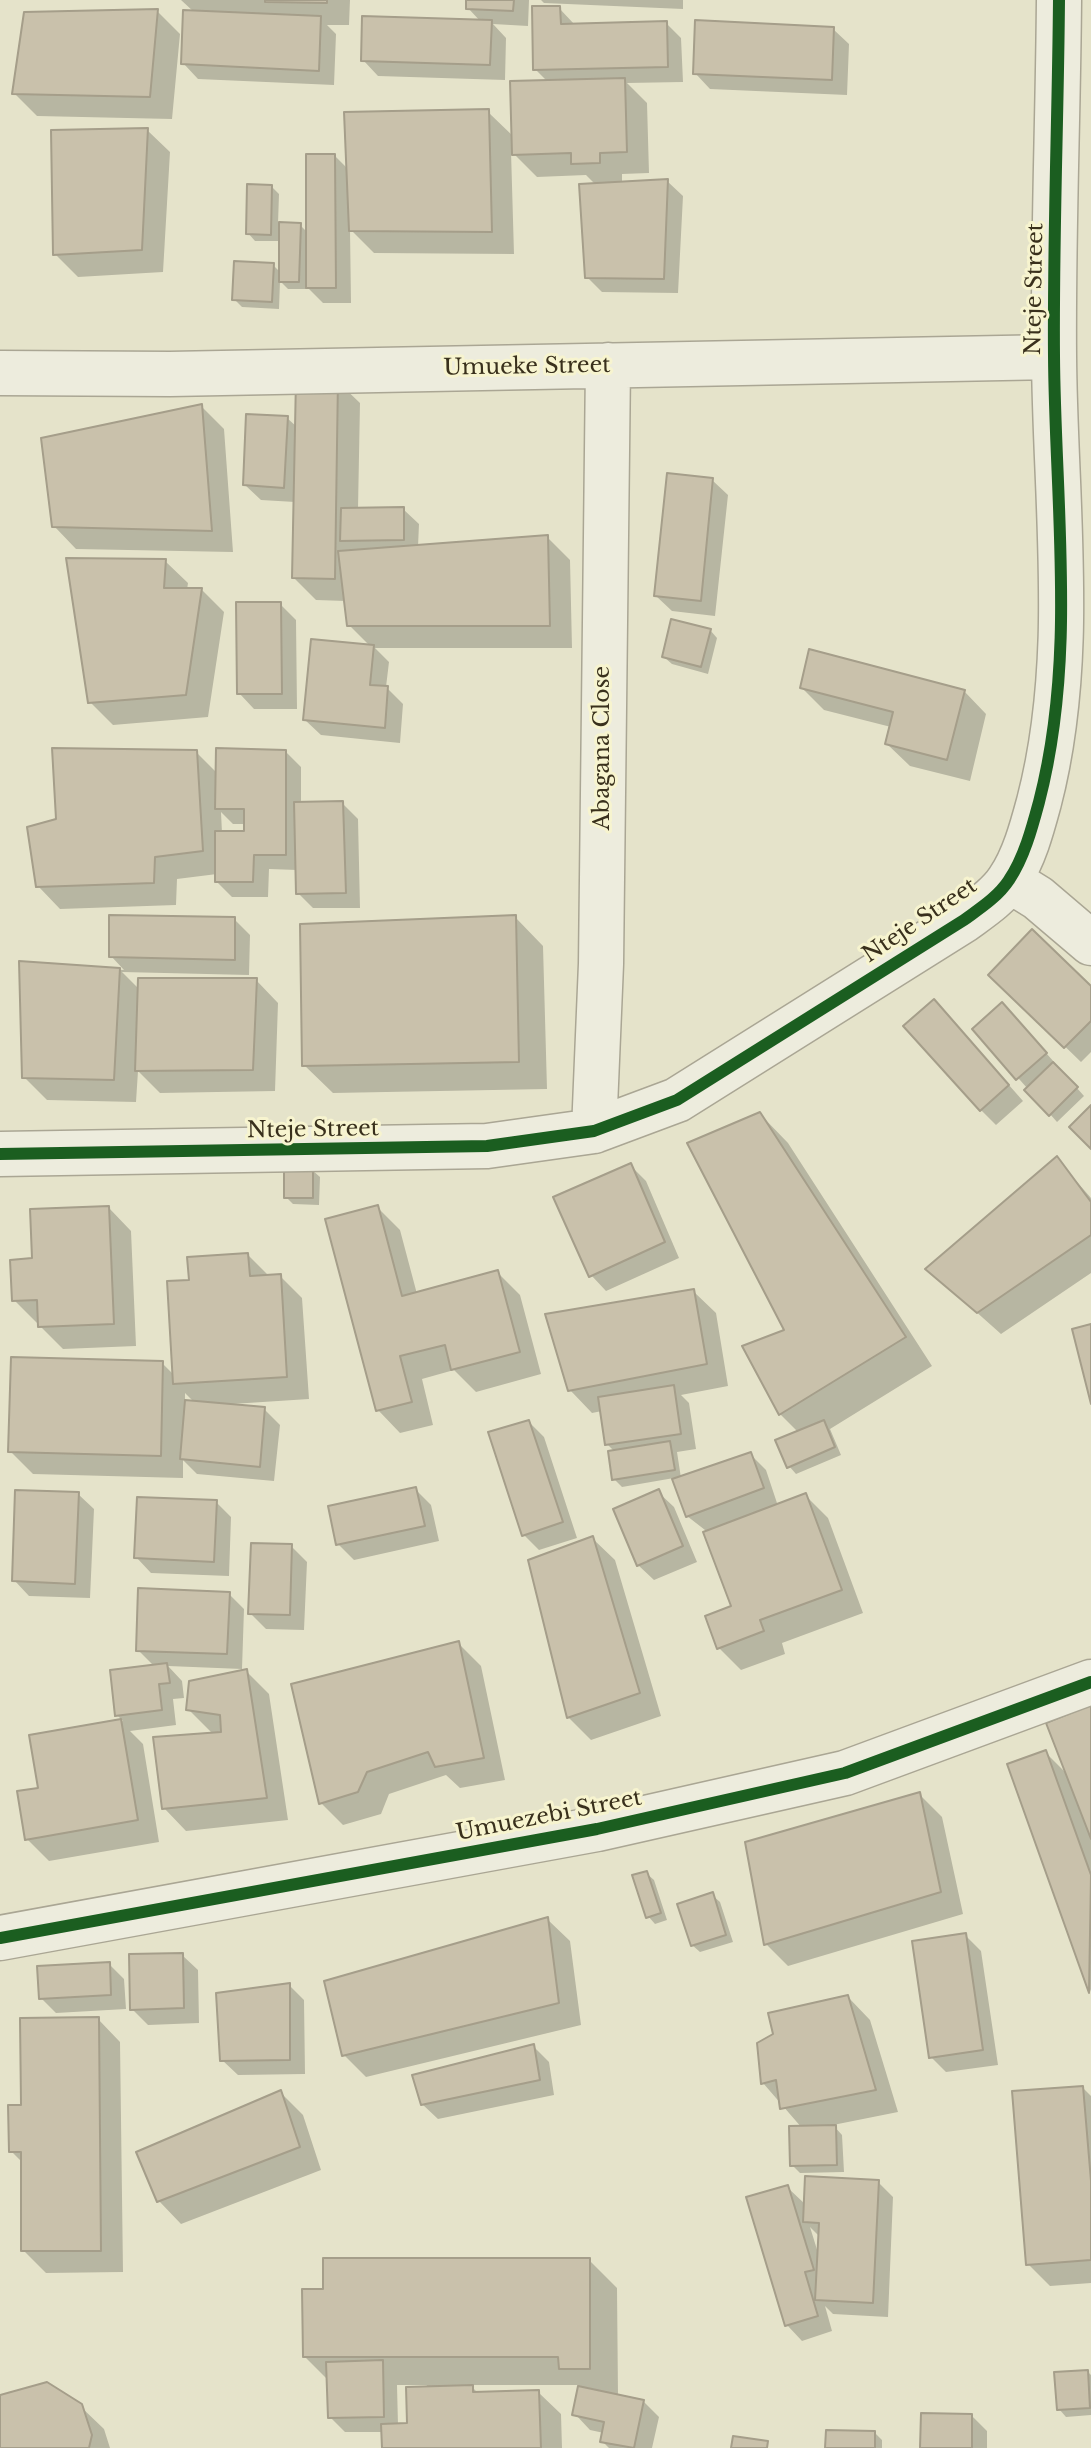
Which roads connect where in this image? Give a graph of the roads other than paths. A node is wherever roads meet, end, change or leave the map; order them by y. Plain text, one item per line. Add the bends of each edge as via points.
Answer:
1 (1059, 0) edge
2 (1054, 357) junction
3 (608, 365) junction
4 (0, 373) edge
5 (1009, 880) junction
6 (1091, 943) edge
7 (594, 1131) junction
8 (0, 1154) edge
9 (1091, 1682) edge
10 (0, 1938) edge

1 - 2 street, Nteje Street
2 - 3 street, Umueke Street
2 - 5 street, Nteje Street via 1061,539 1058,697 1031,832
3 - 4 street, Umueke Street
3 - 7 street, Abagana Close
5 - 6 street, Nteje Street
5 - 7 street, Nteje Street via 964,920 677,1100
7 - 8 street, Nteje Street via 487,1146
9 - 10 street, Umuezebi Street via 845,1773 597,1829

